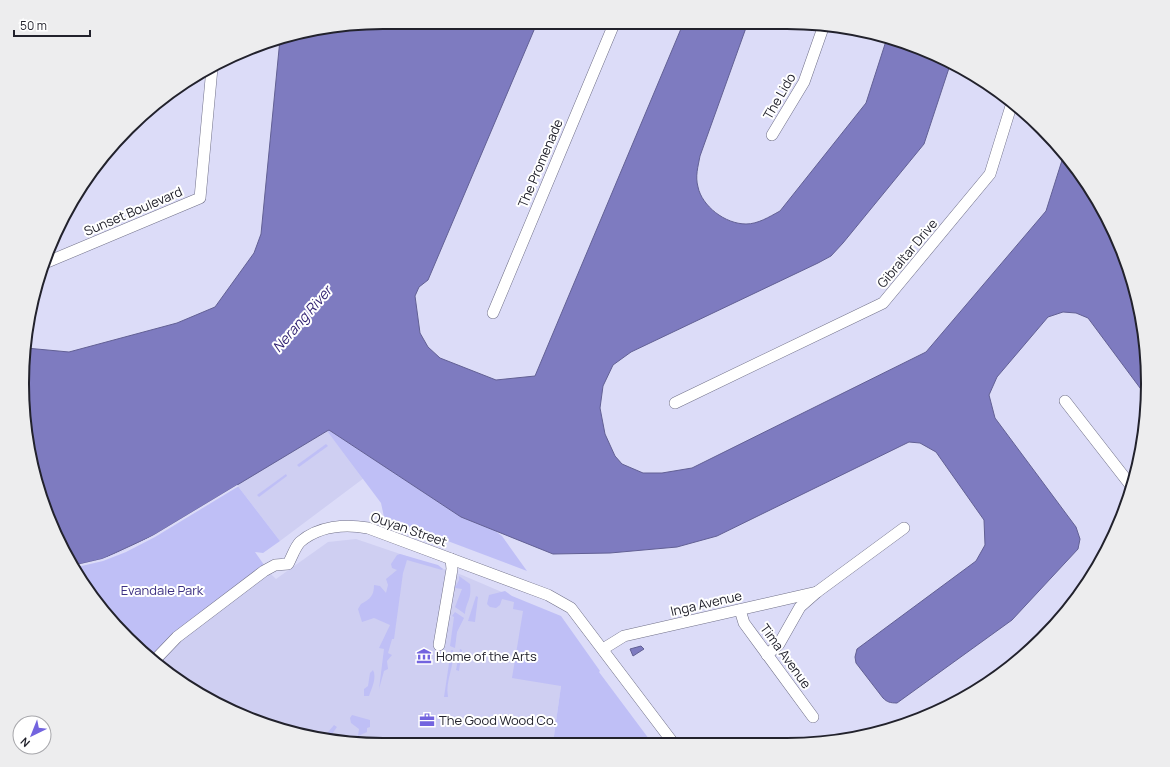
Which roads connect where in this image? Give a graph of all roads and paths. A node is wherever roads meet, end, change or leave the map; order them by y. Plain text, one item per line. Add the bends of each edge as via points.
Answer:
1 (612, 29) edge
2 (822, 31) edge
3 (212, 73) edge
4 (1010, 109) edge
5 (772, 135) dead end
6 (52, 260) edge
7 (493, 313) dead end
8 (1065, 401) dead end
9 (675, 402) dead end
10 (1127, 481) edge
11 (904, 528) dead end
12 (451, 559) junction
13 (817, 592) junction
14 (740, 610) junction
15 (439, 645) dead end
16 (603, 648) junction
17 (767, 655) junction
18 (158, 657) edge
19 (813, 717) dead end
20 (670, 738) edge

1 - 7 street, The Promenade
2 - 5 street, The Lido via 804,82
3 - 6 street, Sunset Boulevard via 200,198
4 - 9 street, Gibraltar Drive via 990,174 883,303
8 - 10 street
11 - 13 street, Inga Avenue
12 - 15 street via 452,569
12 - 16 street, Ouyan Street via 548,595 571,608
12 - 18 street, Ouyan Street via 368,528 339,526 317,532 299,543 288,564 275,565 264,571 176,638
13 - 14 street, Inga Avenue
13 - 17 street, Inga Avenue via 800,607 779,644
14 - 16 street, Inga Avenue via 624,636
14 - 17 street, Tima Avenue via 744,623
16 - 20 street, Ouyan Street
17 - 19 street, Tima Avenue

